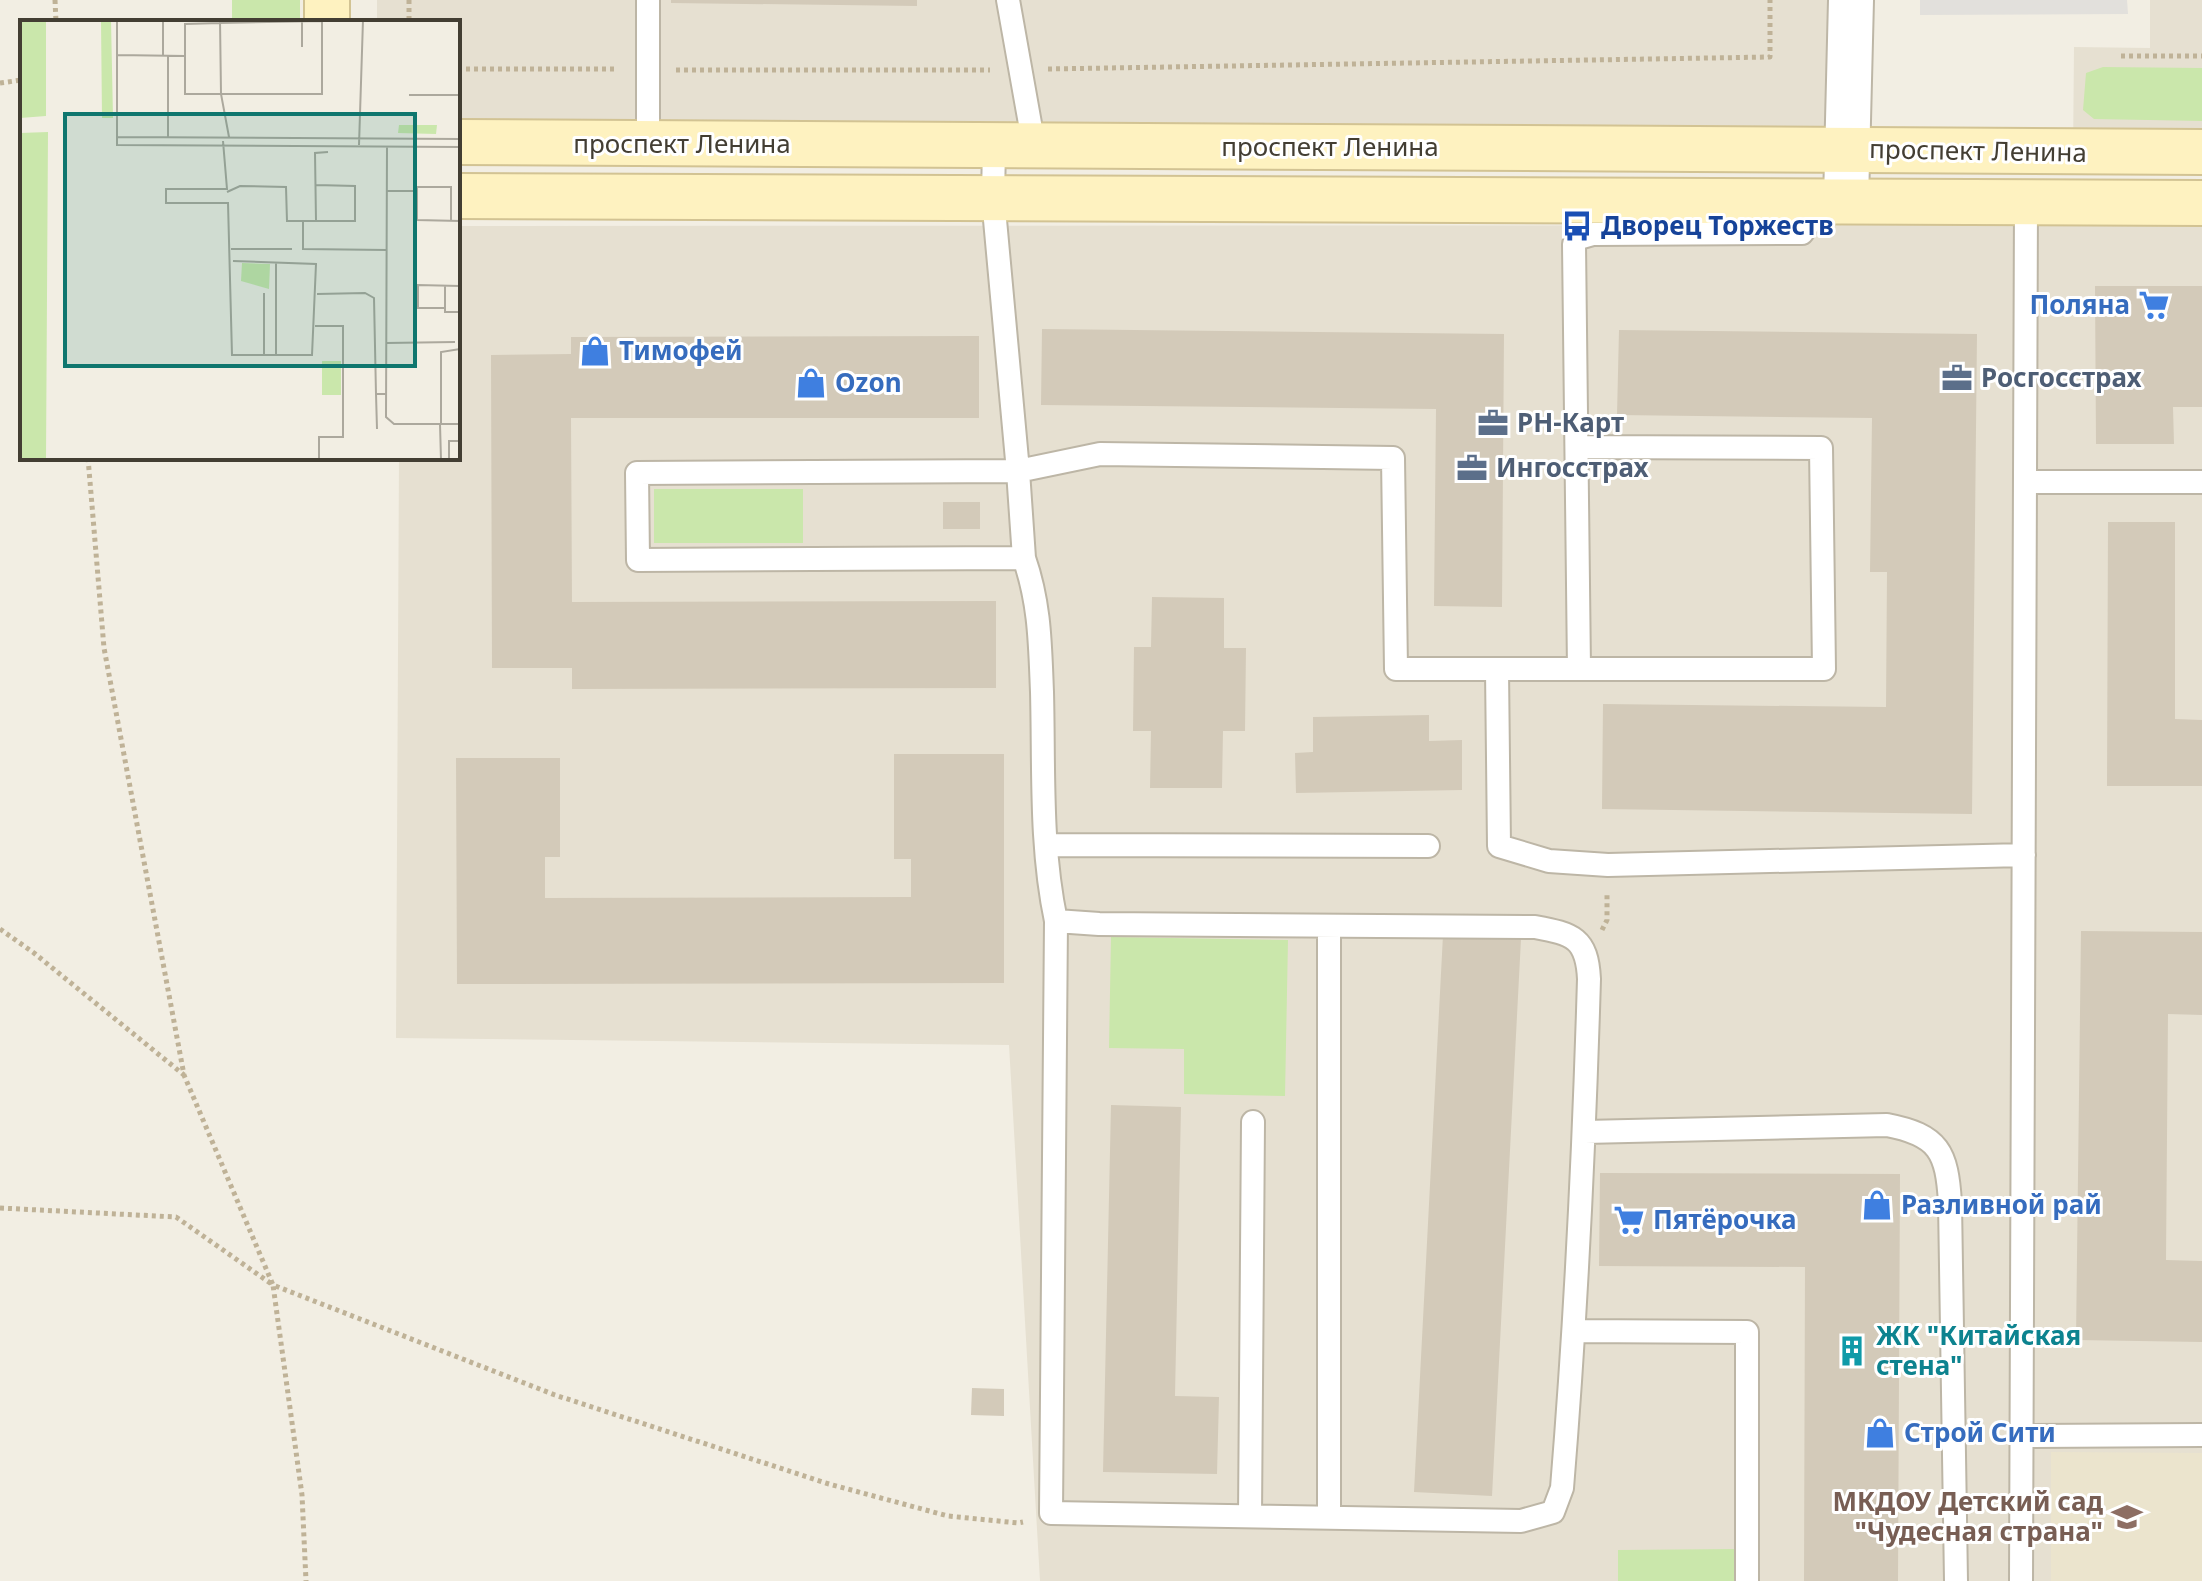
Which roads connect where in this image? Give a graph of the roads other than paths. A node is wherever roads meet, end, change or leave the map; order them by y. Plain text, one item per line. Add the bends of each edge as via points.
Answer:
1 (648, 0) edge
2 (1008, 0) edge
3 (1851, 0) edge
4 (460, 142) edge
5 (648, 143) junction
6 (1014, 146) junction
7 (1846, 150) junction
8 (2202, 152) edge
9 (460, 196) edge
10 (993, 198) junction
11 (1828, 202) junction
12 (2026, 202) junction
13 (2202, 203) edge
14 (1577, 447) junction
15 (1018, 471) junction
16 (2025, 482) junction
17 (2202, 482) edge
18 (1024, 558) junction
19 (1579, 669) junction
20 (1497, 670) junction
21 (1046, 845) junction
22 (1428, 846) dead end
23 (2024, 855) junction
24 (1056, 921) junction
25 (1329, 926) junction
26 (1253, 1122) dead end
27 (1585, 1132) junction
28 (1575, 1331) junction
29 (2202, 1435) edge
30 (2021, 1436) junction
31 (1250, 1516) junction
32 (1329, 1517) junction
33 (1747, 1581) edge
34 (1956, 1581) edge
35 (2021, 1581) edge

1 - 5 lane
2 - 6 lane via 1020,70
3 - 7 street
4 - 5 main road, проспект Ленина
5 - 6 main road, проспект Ленина
6 - 7 main road, проспект Ленина
6 - 10 lane
7 - 8 main road, проспект Ленина
7 - 11 street
9 - 10 main road, проспект Ленина
10 - 11 main road, проспект Ленина
10 - 15 lane
11 - 12 main road, проспект Ленина
11 - 14 lane via 1802,233 1579,238 1573,255
12 - 13 main road, проспект Ленина
12 - 16 lane
14 - 19 lane
14 - 19 lane via 1821,448 1824,669
15 - 18 lane
15 - 18 lane via 637,473 638,560
15 - 20 lane via 1100,454 1393,458 1396,669
16 - 17 lane
16 - 23 lane
18 - 21 lane via 1036,591 1040,641
19 - 20 lane
20 - 23 lane via 1499,846 1549,861 1608,865
21 - 22 lane
21 - 24 lane
23 - 30 lane
24 - 25 lane
24 - 31 lane via 1051,1513
25 - 27 lane via 1535,927 1581,943 1588,955 1589,979
25 - 32 lane
26 - 31 lane
27 - 28 lane
27 - 34 lane via 1887,1125 1930,1140 1949,1179
28 - 32 lane via 1562,1488 1553,1512 1521,1521
28 - 33 lane via 1747,1332
29 - 30 lane
30 - 35 lane
31 - 32 lane

